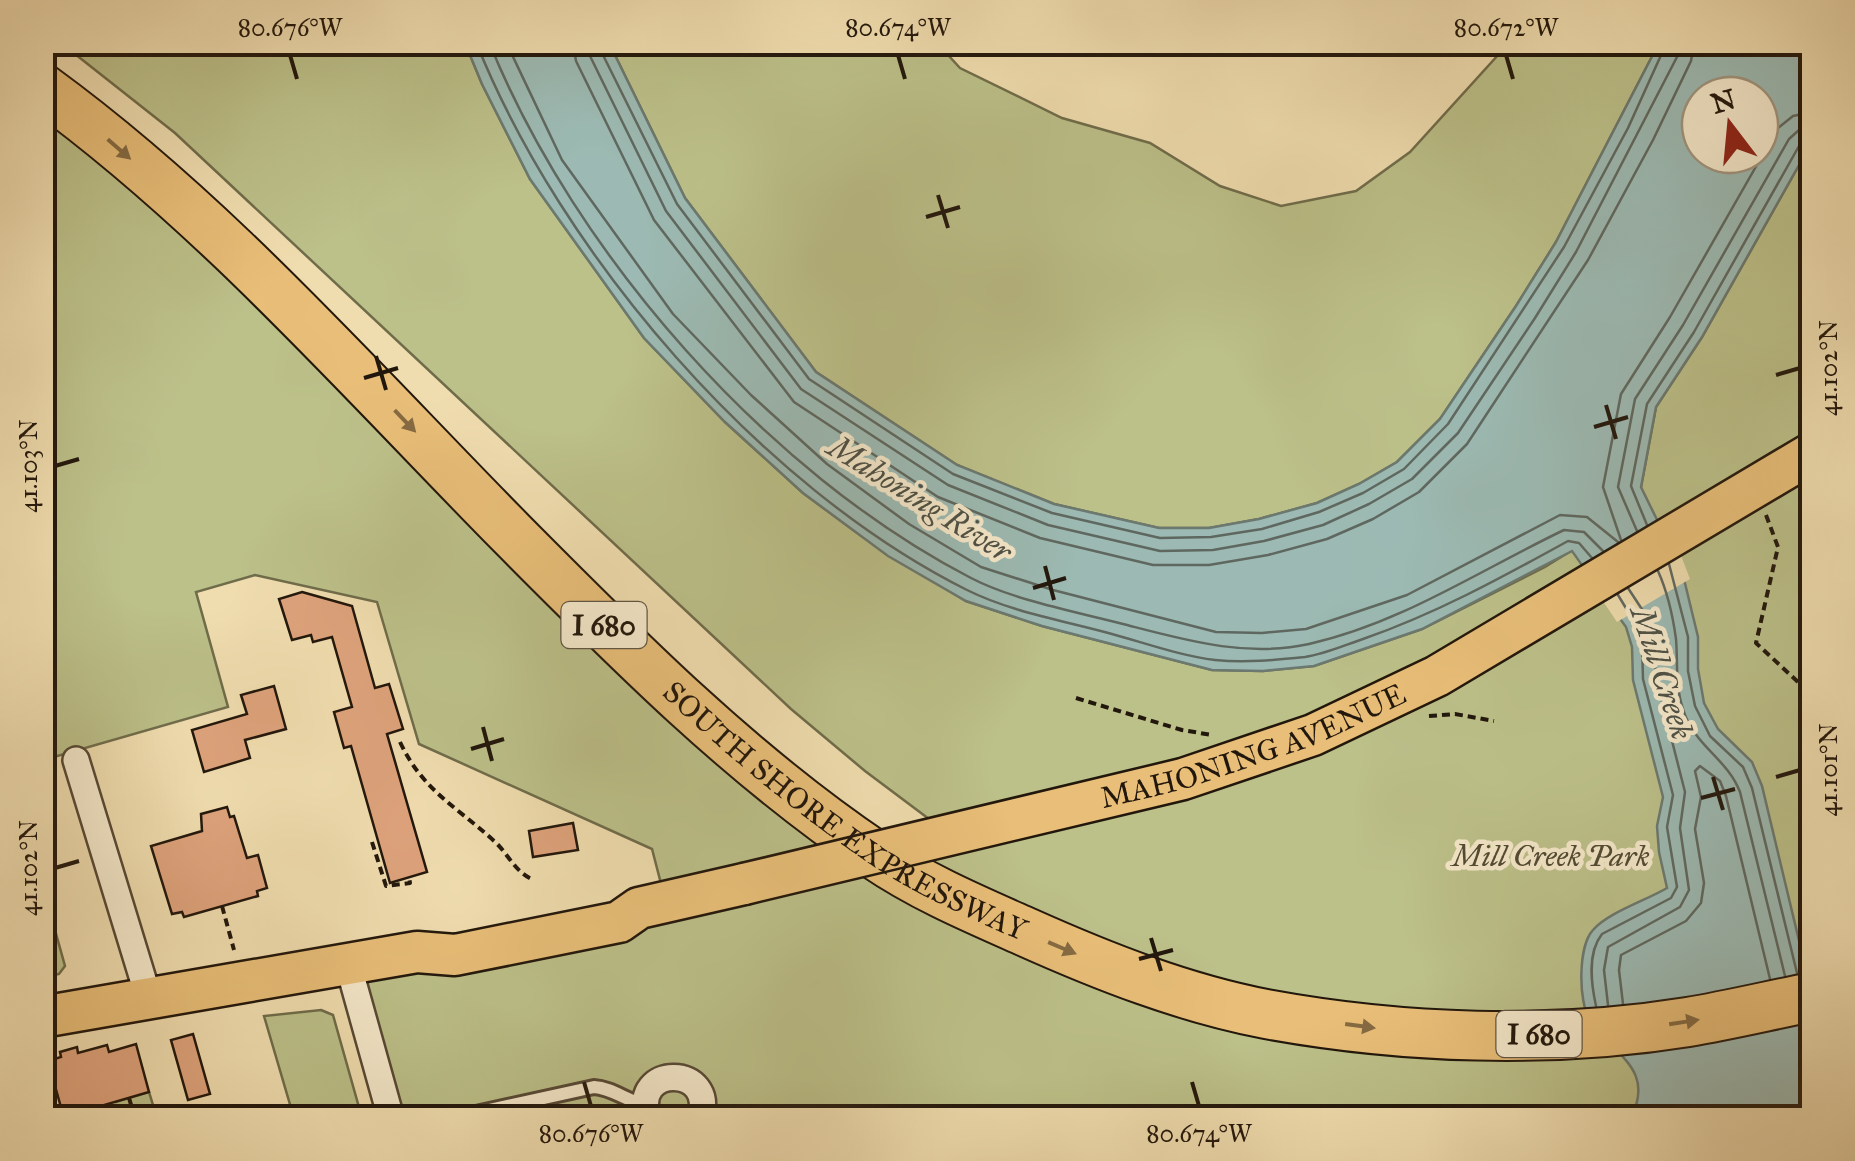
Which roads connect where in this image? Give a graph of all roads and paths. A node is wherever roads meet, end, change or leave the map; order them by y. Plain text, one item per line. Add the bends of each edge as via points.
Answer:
1 (42, 88) edge
2 (1812, 453) edge
3 (1764, 511) dead end
4 (1812, 695) edge
5 (400, 742) dead end
6 (76, 760) dead end
7 (372, 842) dead end
8 (409, 877) dead end
9 (534, 880) dead end
10 (222, 906) dead end
11 (235, 953) dead end
12 (348, 964) junction
13 (1812, 997) edge
14 (149, 999) junction
15 (42, 1017) edge
16 (129, 1098) dead end
17 (646, 1112) edge
18 (135, 1118) edge
19 (391, 1118) edge
20 (453, 1118) edge
21 (700, 1118) edge

1 -> 13 highway, SOUTH SHORE EXPRESSWAY / I 680 via 207,228 724,737 878,858 968,906 1154,984 1264,1014 1387,1030 1568,1034 1684,1022
2 - 12 main road, MAHONING AVENUE, bridge via 1437,676 1313,734 1183,779 638,908 618,922 454,954 417,952
3 - 4 path via 1778,547 1756,642
5 - 9 path via 434,792
6 - 14 street
7 - 8 path via 386,886 410,882
10 - 11 path
12 - 14 main road, MAHONING AVENUE
12 - 19 street
14 - 15 main road, MAHONING AVENUE
16 - 18 path
17 - 20 lane via 594,1087
17 - 21 street via 656,1082 685,1078 700,1092

